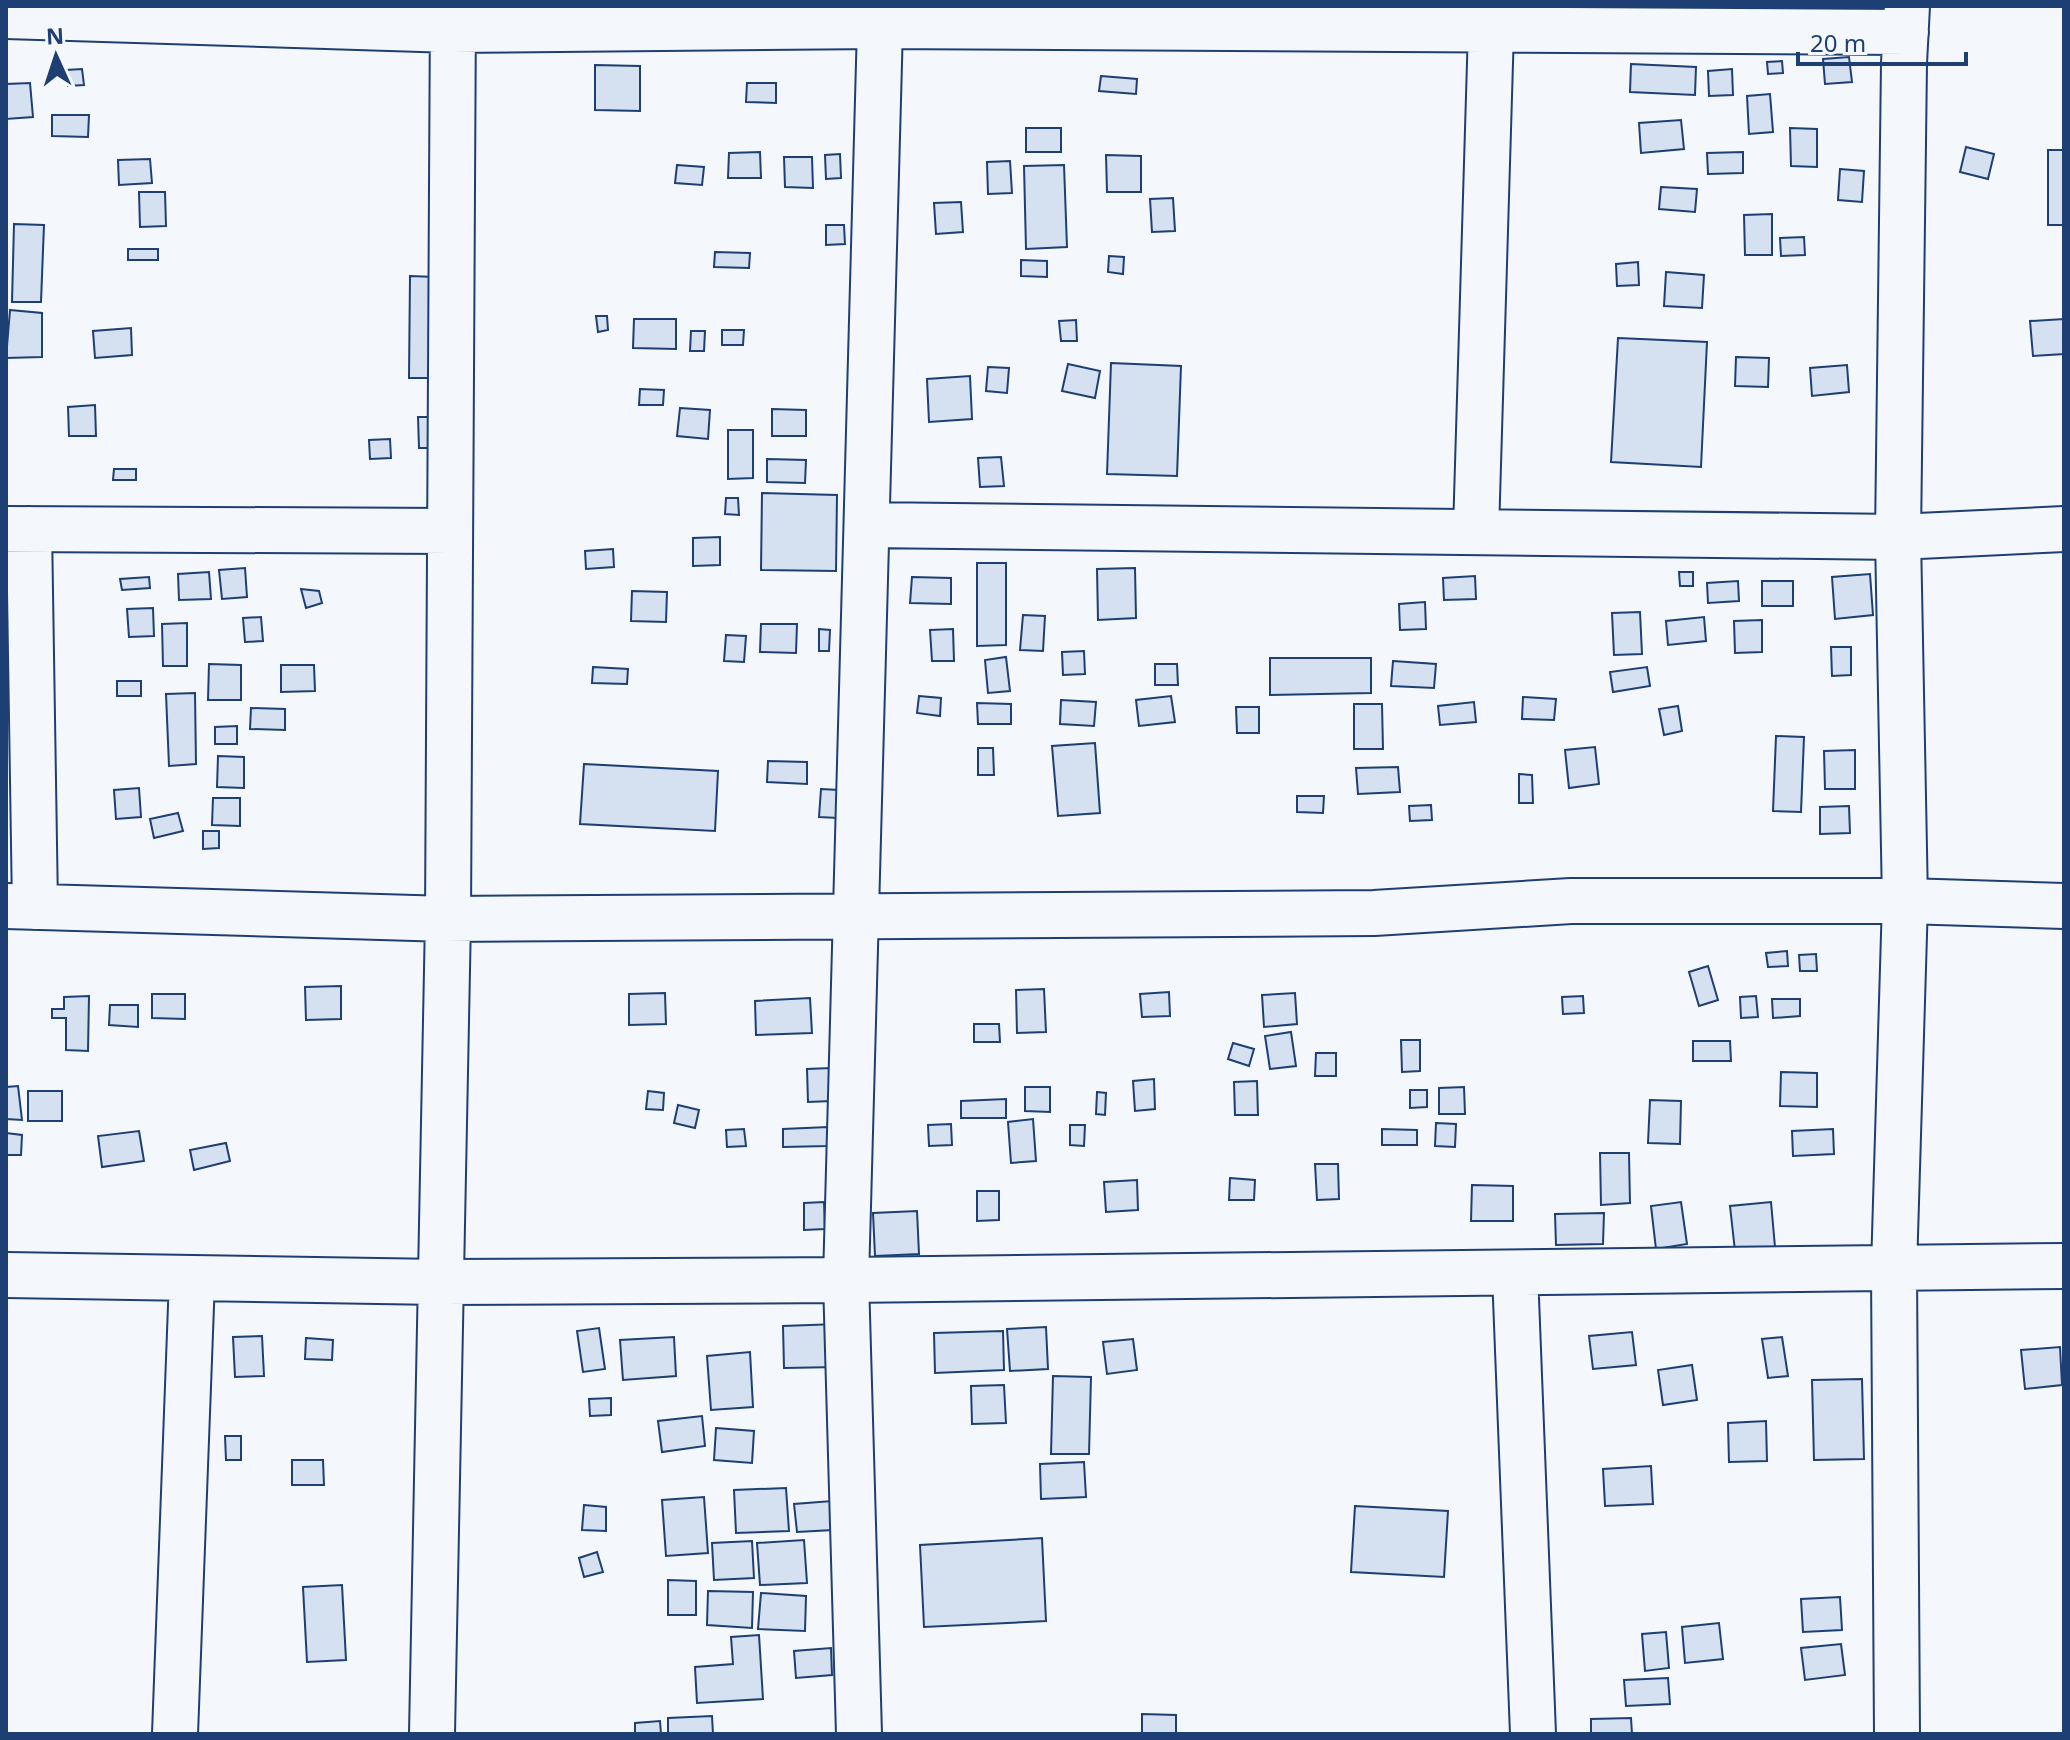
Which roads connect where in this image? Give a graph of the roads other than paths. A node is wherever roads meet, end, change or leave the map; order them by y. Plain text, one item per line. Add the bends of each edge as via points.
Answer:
1 (11, 13) edge
2 (453, 18) edge
3 (1907, 19) edge
4 (880, 26) junction
5 (1491, 29) junction
6 (867, 525) junction
7 (18, 529) edge
8 (2064, 529) edge
9 (450, 531) junction
10 (1476, 532) junction
11 (1898, 537) junction
12 (1905, 901) junction
13 (21, 906) edge
14 (2064, 906) edge
15 (856, 915) junction
16 (448, 919) junction
17 (2064, 1266) edge
18 (1894, 1269) junction
19 (1515, 1273) junction
20 (6, 1275) edge
21 (192, 1279) junction
22 (846, 1280) junction
23 (440, 1282) junction
24 (175, 1734) edge
25 (432, 1734) edge
26 (859, 1734) edge
27 (1533, 1734) edge
28 (1897, 1734) edge

1 - 2 street
2 - 4 street
2 - 9 street
3 - 5 street
3 - 11 street
4 - 5 street
4 - 6 street
5 - 10 street
6 - 10 street
6 - 15 street
7 - 9 street
7 - 13 street
8 - 11 street
9 - 16 street
10 - 11 street
11 - 12 street
12 - 14 street
12 - 15 street via 1571,901 1374,913
12 - 18 street
13 - 16 street
15 - 16 street
15 - 22 street
16 - 23 street
17 - 18 street
18 - 19 street
18 - 28 street
19 - 22 street
19 - 27 street
20 - 21 street
21 - 23 street
21 - 24 street
22 - 23 street
22 - 26 street
23 - 25 street

